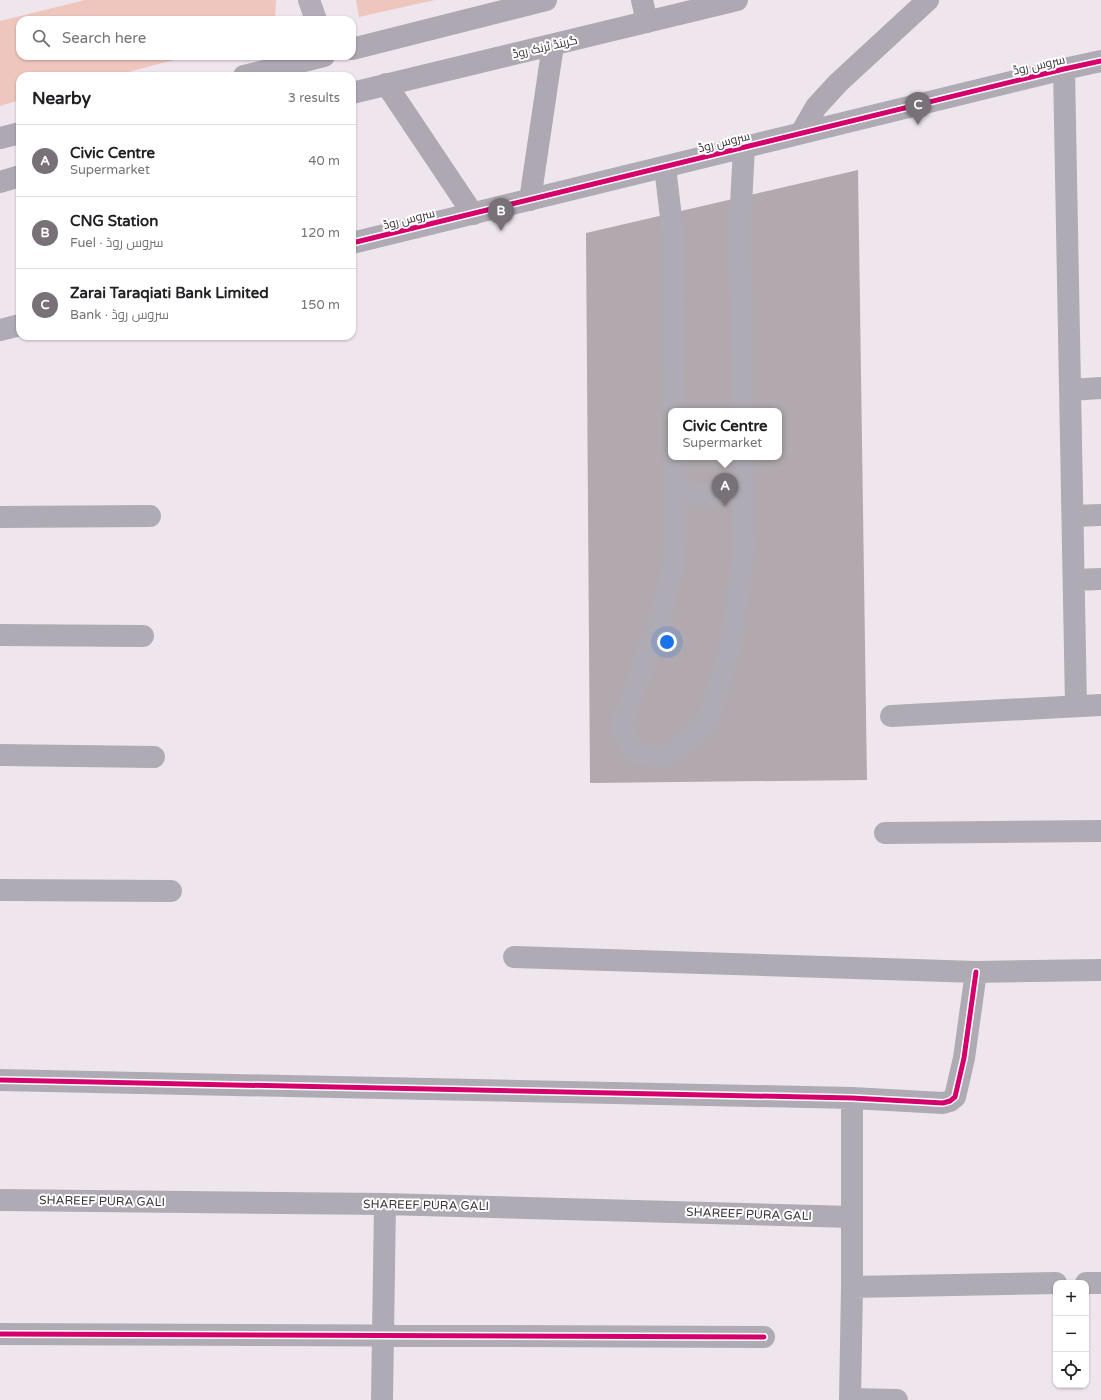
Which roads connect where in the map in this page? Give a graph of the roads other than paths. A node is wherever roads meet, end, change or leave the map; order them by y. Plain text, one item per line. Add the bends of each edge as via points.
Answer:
1 (309, 0) edge
2 (546, 0) edge
3 (642, 0) edge
4 (737, 0) edge
5 (928, 0) edge
6 (315, 16) edge
7 (648, 22) junction
8 (553, 45) junction
9 (356, 48) edge
10 (308, 60) edge
11 (1101, 61) edge
12 (1064, 69) junction
13 (260, 72) edge
14 (386, 84) junction
15 (356, 92) edge
16 (801, 133) junction
17 (16, 134) edge
18 (0, 138) edge
19 (744, 147) junction
20 (665, 166) junction
21 (16, 177) edge
22 (0, 182) edge
23 (530, 200) junction
24 (473, 214) junction
25 (356, 242) edge
26 (16, 326) edge
27 (0, 330) edge
28 (1101, 388) edge
29 (1071, 390) junction
30 (674, 408) edge
31 (743, 408) edge
32 (675, 460) edge
33 (743, 468) edge
34 (675, 483) junction
35 (1101, 515) edge
36 (150, 516) dead end
37 (1073, 516) junction
38 (0, 517) edge
39 (1101, 579) edge
40 (1074, 580) junction
41 (0, 635) edge
42 (143, 636) dead end
43 (1101, 705) edge
44 (1076, 706) junction
45 (891, 716) dead end
46 (0, 755) edge
47 (154, 757) dead end
48 (1101, 831) edge
49 (885, 834) dead end
50 (0, 890) edge
51 (171, 891) dead end
52 (514, 957) dead end
53 (1101, 970) edge
54 (976, 972) junction
55 (0, 1080) edge
56 (852, 1098) junction
57 (0, 1200) edge
58 (384, 1204) junction
59 (851, 1217) junction
60 (1089, 1283) edge
61 (1101, 1283) edge
62 (1053, 1284) edge
63 (852, 1287) junction
64 (0, 1334) edge
65 (383, 1336) junction
66 (764, 1337) dead end
67 (382, 1400) edge
68 (850, 1400) edge
69 (897, 1400) edge

1 - 6 main road
2 - 9 highway
3 - 7 highway
4 - 7 highway, گرینڈ ٹرنک روڈ
5 - 16 highway via 838,83 816,107
7 - 8 highway, گرینڈ ٹرنک روڈ
8 - 14 highway, گرینڈ ٹرنک روڈ
8 - 23 highway
10 - 13 highway
11 - 12 street, سروس روڈ
12 - 16 street, سروس روڈ
12 - 29 street
14 - 15 highway, گرینڈ ٹرنک روڈ
14 - 24 highway
16 - 19 street, سروس روڈ
17 - 18 highway
19 - 20 street, سروس روڈ
19 - 31 street via 740,224
20 - 23 street, سروس روڈ
20 - 30 street via 673,234
21 - 22 highway
23 - 24 street, سروس روڈ
24 - 25 street, سروس روڈ
26 - 27 street
28 - 29 street
29 - 37 street
32 - 34 street
33 - 34 street via 710,495 694,494
33 - 34 street via 744,550 738,602 731,645 708,720 668,756 646,755 632,750 621,726 658,626 674,564
35 - 37 street
36 - 38 street
37 - 40 street
39 - 40 street
40 - 44 street
41 - 42 street
43 - 44 street
44 - 45 street
46 - 47 street
48 - 49 street
50 - 51 street
52 - 54 street
53 - 54 street
54 - 56 street via 964,1058 955,1096 943,1103
55 - 56 street
56 - 59 street
57 - 58 street, SHAREEF PURA GALI
58 - 59 street, SHAREEF PURA GALI
58 - 65 street
59 - 63 street
60 - 61 street
62 - 63 street
63 - 68 street
64 - 65 street
65 - 66 street
65 - 67 street
68 - 69 street

